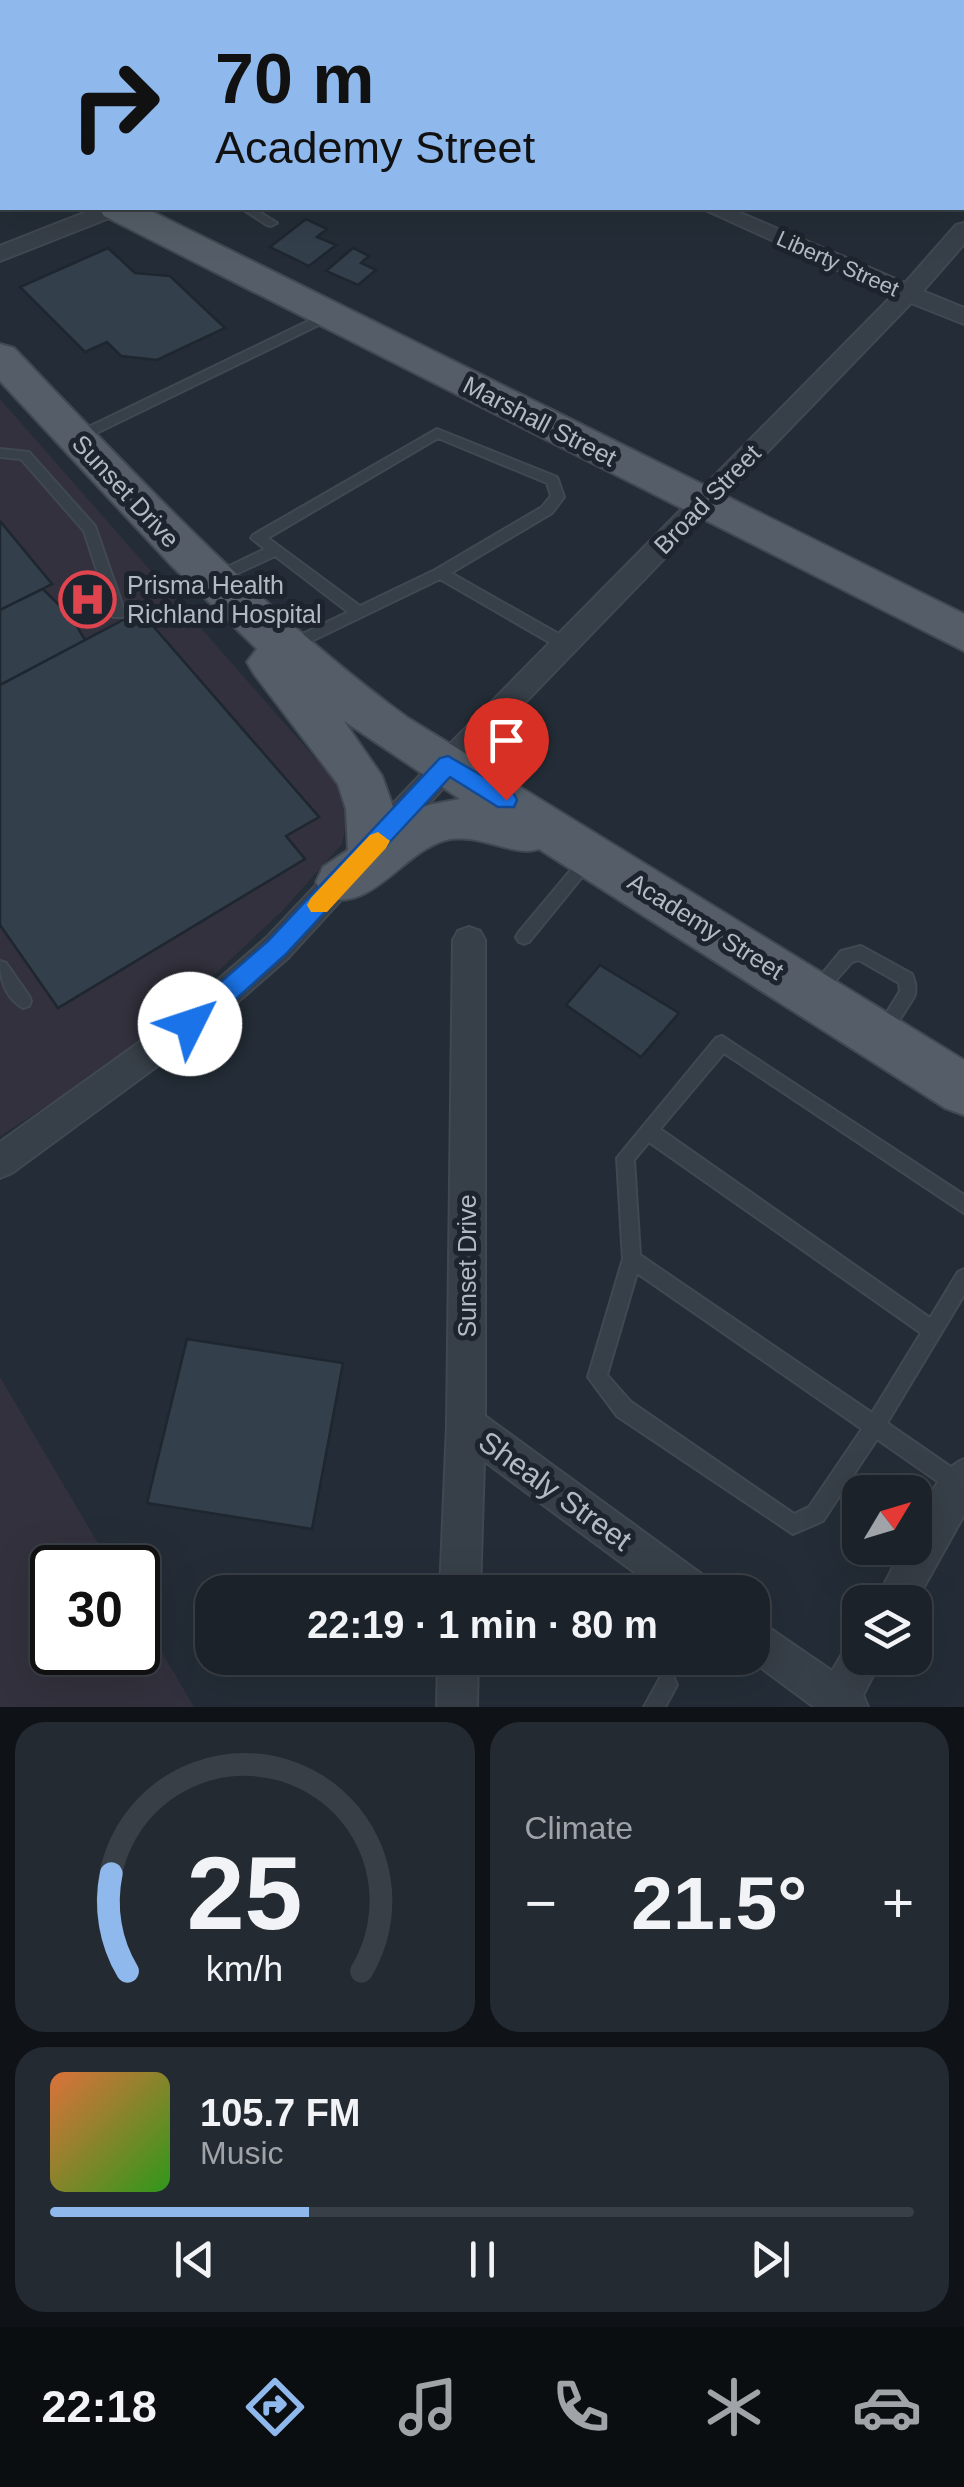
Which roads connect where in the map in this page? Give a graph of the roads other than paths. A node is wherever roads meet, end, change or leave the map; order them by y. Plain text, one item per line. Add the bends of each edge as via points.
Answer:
1 (110, 210) edge
2 (119, 210) edge
3 (249, 210) edge
4 (717, 210) edge
5 (271, 223) dead end
6 (964, 230) edge
7 (0, 254) edge
8 (908, 293) junction
9 (330, 315) junction
10 (964, 317) edge
11 (0, 357) edge
12 (76, 438) junction
13 (0, 453) edge
14 (702, 503) junction
15 (276, 550) junction
16 (440, 573) junction
17 (210, 581) junction
18 (118, 613) dead end
19 (359, 613) junction
20 (244, 614) junction
21 (964, 634) edge
22 (566, 646) junction
23 (283, 649) junction
24 (448, 764) junction
25 (593, 854) junction
26 (357, 865) junction
27 (524, 936) dead end
28 (469, 940) dead end
29 (0, 968) edge
30 (22, 1000) dead end
31 (964, 1090) edge
32 (648, 1131) junction
33 (3, 1154) edge
34 (964, 1205) edge
35 (632, 1259) junction
36 (964, 1278) edge
37 (932, 1330) junction
38 (466, 1425) junction
39 (874, 1428) junction
40 (962, 1482) edge
41 (461, 1575) edge
42 (670, 1575) edge
43 (904, 1585) edge
44 (770, 1650) edge
45 (458, 1675) edge
46 (854, 1675) edge
47 (667, 1685) dead end
48 (840, 1705) edge
49 (457, 1707) edge
50 (654, 1707) edge

1 - 7 street
2 - 9 main road, Marshall Street
3 - 5 lane
4 - 8 street, Liberty Street
6 - 8 street, Broad Street
8 - 10 street, Liberty Street
8 - 14 street, Broad Street
9 - 12 lane
9 - 14 main road, Marshall Street
11 - 12 main road, Sunset Drive
12 - 17 main road, Sunset Drive
13 - 18 lane via 25,455 90,529
14 - 21 main road, Marshall Street
14 - 22 street, Broad Street
15 - 16 lane via 258,538 437,433 553,480 558,497 547,510
15 - 17 lane
15 - 19 lane
16 - 19 lane
16 - 22 lane
17 - 20 main road, Sunset Drive
19 - 23 lane
20 - 23 main road, Sunset Drive
20 - 26 main road via 282,684 364,790 371,809
22 - 24 street, Broad Street
23 - 24 main road, Sunset Drive via 391,731
24 - 25 main road, Academy Street
24 - 26 street, Broad Street
25 - 26 main road via 462,816 426,826
25 - 27 lane
25 - 31 main road, Academy Street
26 - 33 street, Broad Street via 190,1024
28 - 38 street, Sunset Drive
29 - 30 lane
32 - 34 lane via 722,1044
32 - 35 lane via 626,1158
32 - 37 lane
35 - 39 lane
35 - 39 lane via 597,1377 624,1409 793,1524 816,1514
36 - 37 lane
37 - 39 lane
38 - 41 street, Sunset Drive
38 - 42 street, Shealy Street
39 - 40 lane
40 - 43 street
44 - 48 street
45 - 49 street
46 - 48 street
47 - 50 lane

